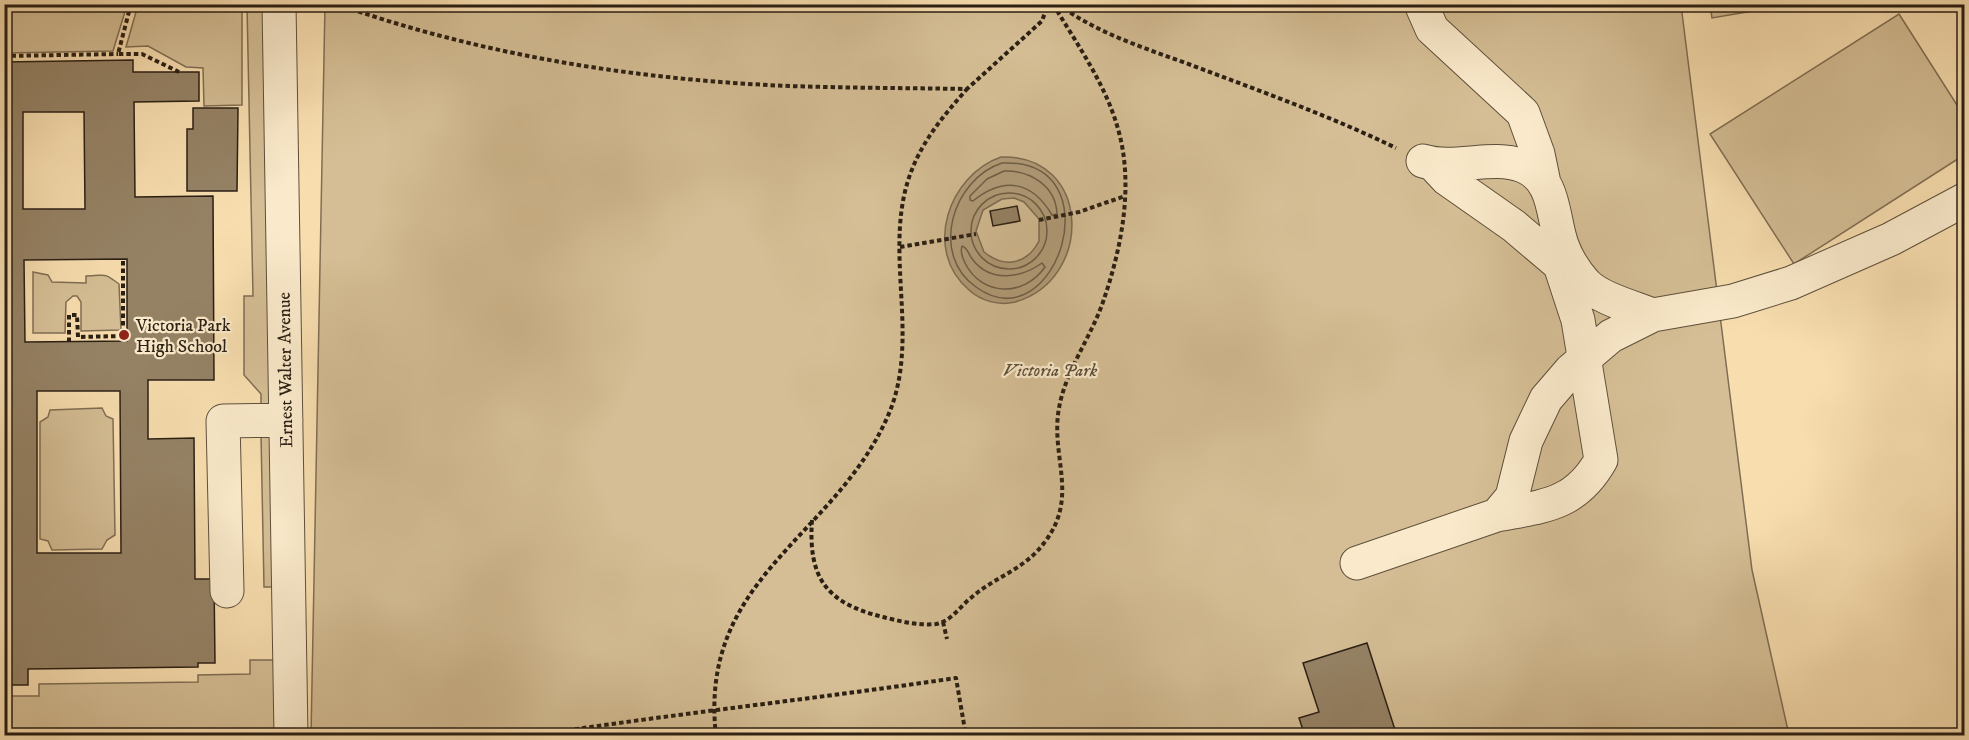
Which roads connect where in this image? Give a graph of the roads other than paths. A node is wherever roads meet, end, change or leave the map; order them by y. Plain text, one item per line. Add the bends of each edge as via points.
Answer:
1 (279, 4) edge
2 (1421, 4) edge
3 (1544, 183) junction
4 (1965, 200) edge
5 (1653, 315) junction
6 (1582, 359) junction
7 (286, 420) junction
8 (1497, 514) junction
9 (1357, 563) dead end
10 (227, 591) dead end
11 (291, 735) edge

1 - 7 lane, Ernest Walter Avenue
2 - 3 lane via 1432,29 1522,113
3 - 5 lane via 1551,195 1562,246 1588,285
3 - 6 lane via 1524,166 1509,163 1425,161 1560,265 1578,320
4 - 5 lane via 1874,247 1791,283 1733,301
5 - 6 lane via 1611,336
6 - 8 lane via 1540,409 1526,441 1512,497
6 - 8 lane via 1601,460 1591,477 1569,497 1553,505
7 - 10 lane via 223,421
7 - 11 lane, Ernest Walter Avenue
8 - 9 lane

